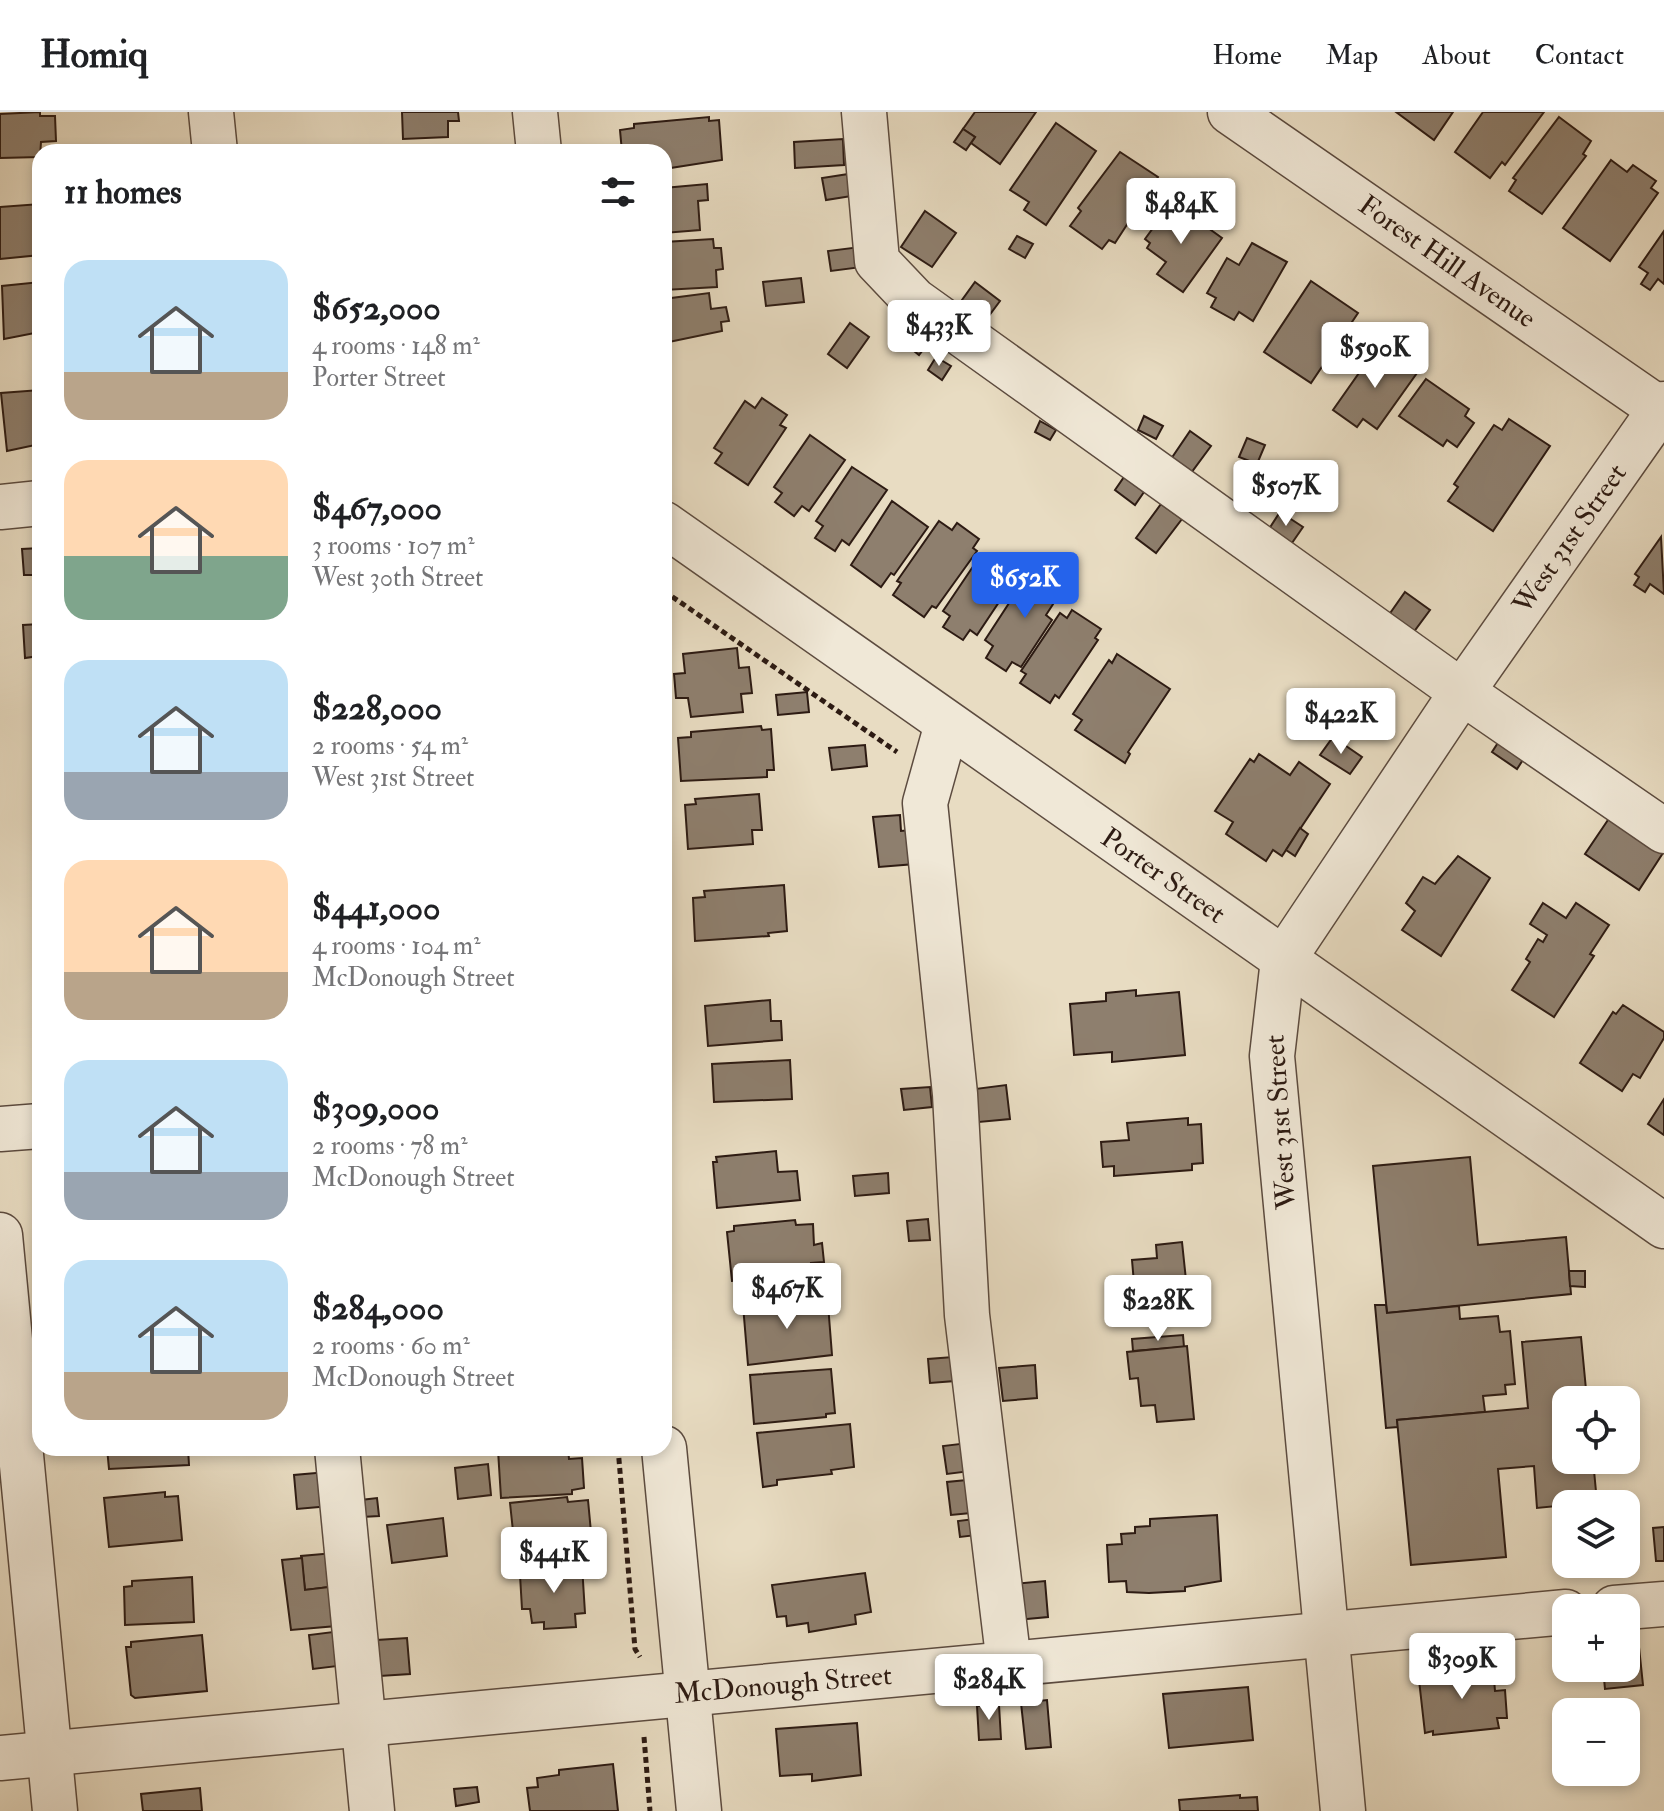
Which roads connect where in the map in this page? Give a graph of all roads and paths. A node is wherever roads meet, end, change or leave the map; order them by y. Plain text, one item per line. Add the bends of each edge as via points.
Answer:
1 (211, 112) edge
2 (535, 112) edge
3 (864, 112) edge
4 (1230, 112) edge
5 (214, 144) edge
6 (538, 144) edge
7 (1663, 409) edge
8 (32, 504) edge
9 (0, 507) edge
10 (672, 530) edge
11 (672, 597) edge
12 (1462, 692) junction
13 (947, 724) junction
14 (932, 777) junction
15 (1664, 831) edge
16 (1283, 960) junction
17 (32, 1127) edge
18 (0, 1129) edge
19 (1664, 1226) edge
20 (0, 1235) edge
21 (338, 1456) edge
22 (619, 1456) edge
23 (665, 1456) edge
24 (1664, 1604) edge
25 (1640, 1606) edge
26 (1552, 1613) edge
27 (1325, 1633) junction
28 (1009, 1664) junction
29 (646, 1666) dead end
30 (688, 1694) junction
31 (363, 1723) junction
32 (643, 1731) dead end
33 (50, 1754) junction
34 (0, 1758) edge
35 (55, 1811) edge
36 (372, 1811) edge
37 (650, 1811) edge
38 (699, 1811) edge
39 (1343, 1811) edge

1 - 5 street
2 - 6 street
3 - 12 street via 877,261 914,300
4 - 7 street, Forest Hill Avenue
7 - 12 street, West 31st Street
8 - 9 street
10 - 13 street, Porter Street
11 - 14 path
12 - 15 street
12 - 16 street, West 31st Street
13 - 14 street
13 - 16 street, Porter Street
14 - 28 street via 925,803 955,1094 967,1315
16 - 19 street, Porter Street
16 - 27 street, West 31st Street via 1272,1056
17 - 18 street
20 - 33 street
21 - 31 street
22 - 29 path via 635,1649
23 - 30 street
24 - 25 street
26 - 27 street, McDonough Street
27 - 28 street, McDonough Street
27 - 39 street, West 31st Street
28 - 30 street, McDonough Street
30 - 31 street, McDonough Street
30 - 38 street
31 - 33 street, McDonough Street
31 - 36 street
32 - 37 path
33 - 34 street, McDonough Street
33 - 35 street

